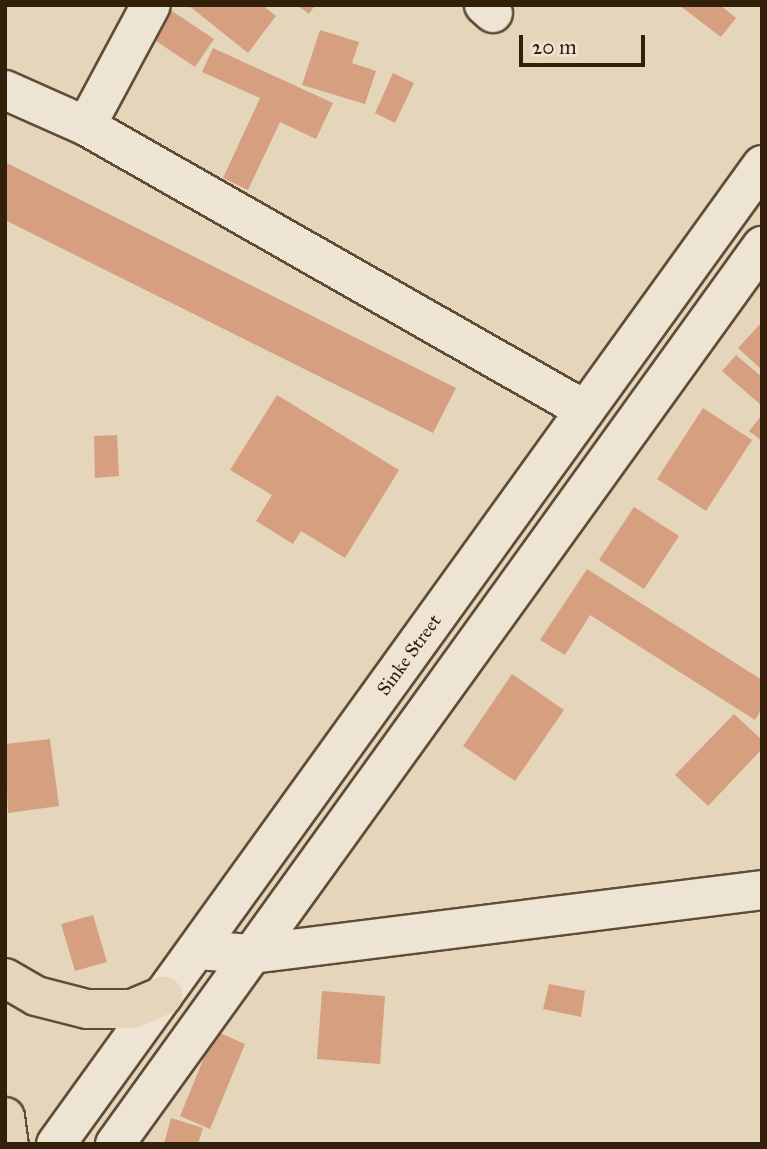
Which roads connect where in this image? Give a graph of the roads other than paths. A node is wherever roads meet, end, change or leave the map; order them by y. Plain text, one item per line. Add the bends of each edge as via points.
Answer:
1 (151, 5) edge
2 (5, 90) edge
3 (86, 126) junction
4 (762, 165) edge
5 (762, 246) edge
6 (585, 411) junction
7 (762, 890) edge
8 (197, 950) junction
9 (252, 954) junction
10 (5, 978) edge
11 (163, 996) junction
12 (5, 1117) edge
13 (9, 1144) edge
14 (56, 1144) edge
15 (115, 1144) edge

1 - 3 street
2 - 3 street
3 - 6 street
4 - 6 street, Sinke Street
5 - 9 street
6 - 8 street, Sinke Street
7 - 9 street
8 - 9 street
8 - 11 street, Sinke Street
9 - 15 street
10 - 11 main road via 36,996 87,1009 132,1009
11 - 14 street, Sinke Street
12 - 13 main road

